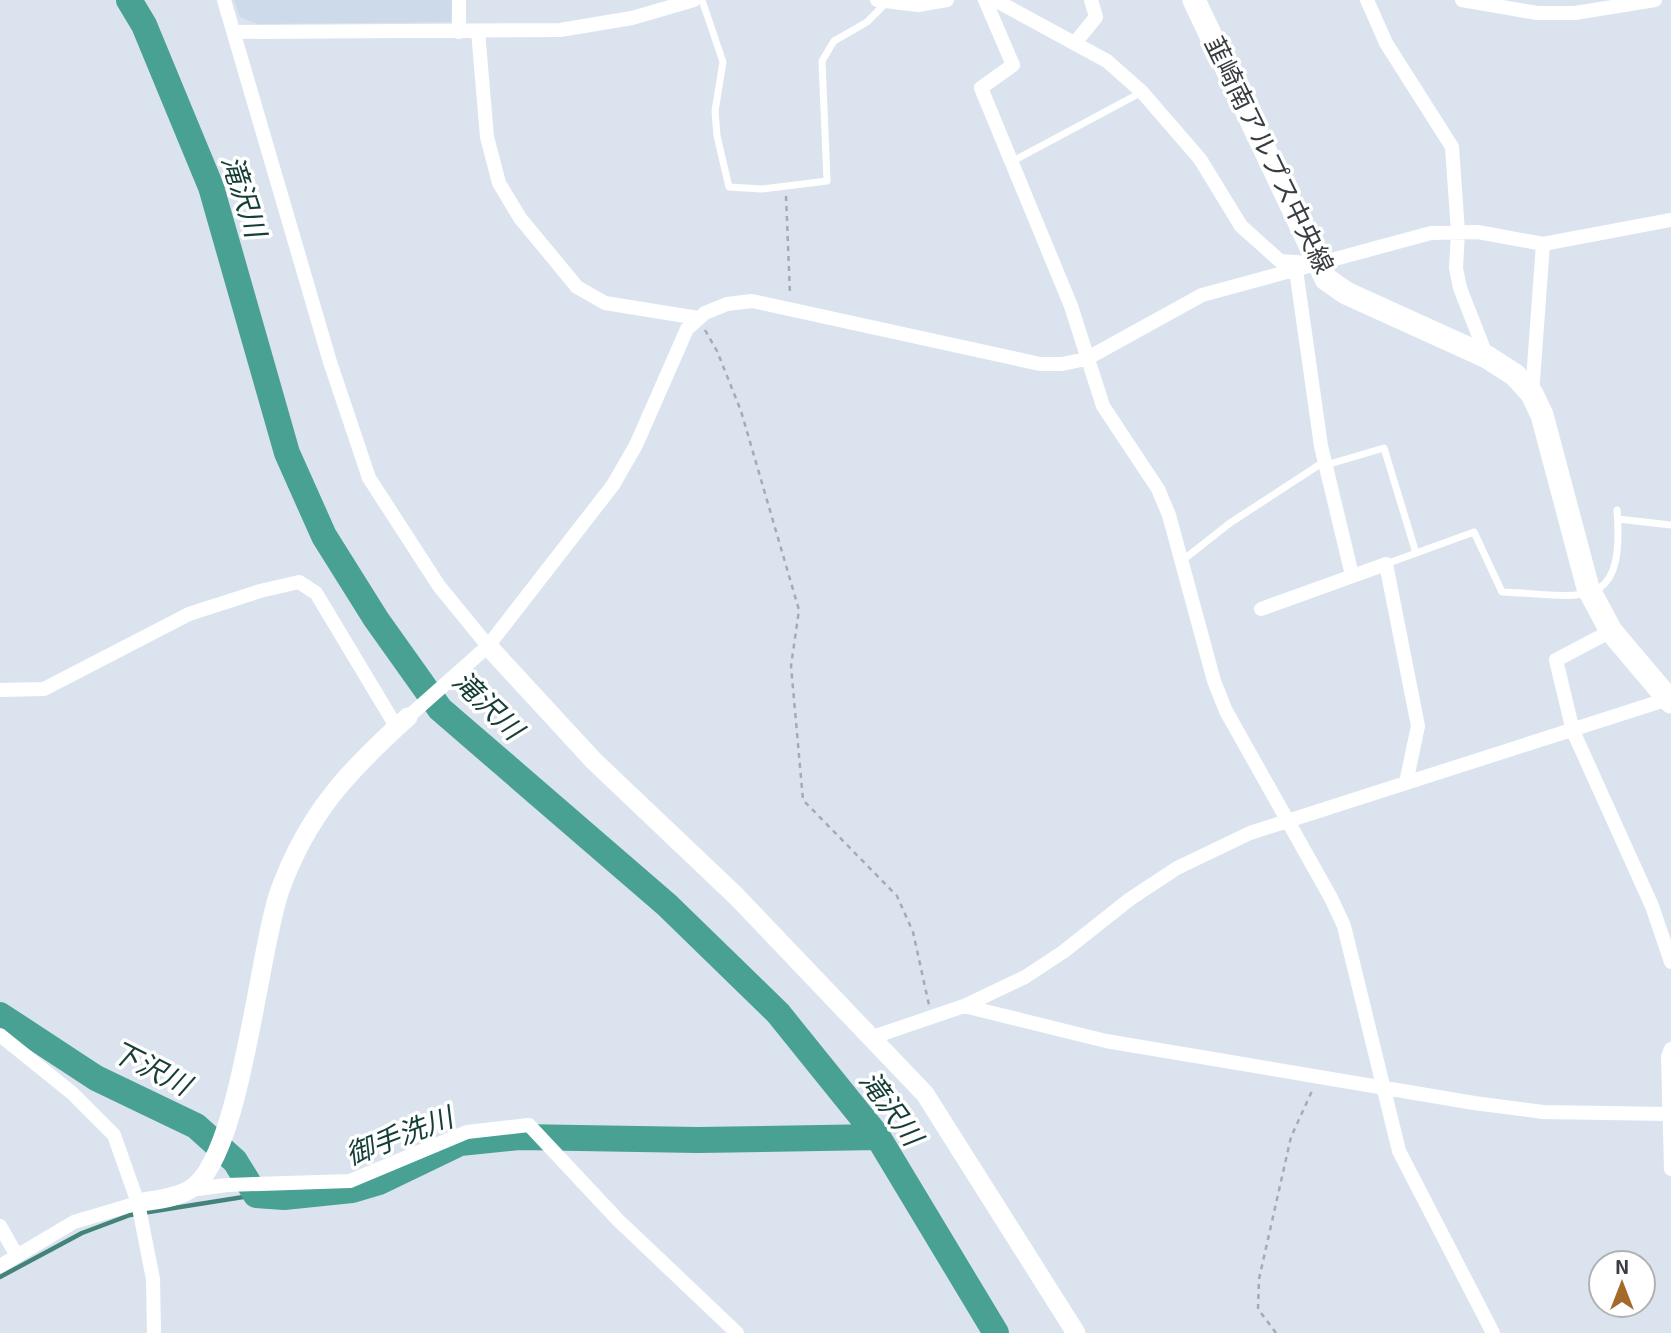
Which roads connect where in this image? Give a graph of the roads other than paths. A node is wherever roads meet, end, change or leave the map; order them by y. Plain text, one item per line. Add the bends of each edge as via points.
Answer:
1 (224, 0) edge
2 (458, 0) edge
3 (694, 0) edge
4 (702, 0) edge
5 (947, 0) edge
6 (985, 0) edge
7 (995, 0) edge
8 (1091, 0) edge
9 (1194, 0) edge
10 (1367, 0) edge
11 (1462, 0) edge
12 (1655, 0) edge
13 (881, 2) edge
14 (478, 31) junction
15 (235, 32) junction
16 (459, 32) junction
17 (1075, 43) junction
18 (1142, 92) junction
19 (1013, 161) junction
20 (1671, 220) edge
21 (1458, 232) junction
22 (1543, 244) junction
23 (1306, 267) junction
24 (698, 318) junction
25 (1488, 357) junction
26 (1086, 359) junction
27 (1532, 394) junction
28 (1325, 463) junction
29 (1671, 525) edge
30 (1416, 553) junction
31 (1183, 560) junction
32 (1387, 564) junction
33 (1352, 575) junction
34 (1591, 595) junction
35 (1261, 609) dead end
36 (1611, 631) junction
37 (488, 646) junction
38 (0, 690) edge
39 (1670, 700) edge
40 (403, 722) junction
41 (1573, 731) junction
42 (1406, 783) junction
43 (1287, 820) junction
44 (1671, 962) edge
45 (964, 1006) junction
46 (0, 1035) edge
47 (873, 1037) junction
48 (1671, 1049) edge
49 (1382, 1087) junction
50 (1670, 1114) edge
51 (1671, 1169) edge
52 (190, 1190) junction
53 (138, 1204) junction
54 (0, 1226) edge
55 (17, 1256) junction
56 (0, 1266) edge
57 (154, 1333) edge
58 (737, 1333) edge
59 (1076, 1333) edge
60 (1493, 1333) edge

1 - 15 street
2 - 16 street
3 - 14 street via 632,18 559,30
4 - 13 lane via 723,62 715,111 729,187 827,181 822,61 834,41 867,22
5 - 13 street via 918,5
6 - 19 street via 1013,65 981,88
7 - 17 street
8 - 17 street via 1096,17
9 - 23 main road, 韮崎南アルプス中央線
10 - 21 street via 1386,43 1452,147
11 - 12 street via 1537,13 1575,13
14 - 16 street
14 - 24 street via 487,137 499,183 520,218 577,287 605,303
15 - 16 street
15 - 37 street via 330,362 369,478 439,586
17 - 18 street via 1107,61
18 - 19 lane
18 - 23 street via 1200,159 1241,226 1280,261
19 - 26 street via 1071,306
20 - 22 street
21 - 22 street
21 - 23 street via 1431,233
21 - 25 street via 1460,288
22 - 27 street
23 - 25 main road, 韮崎南アルプス中央線 via 1346,293
23 - 26 street via 1202,295
23 - 28 street via 1312,399
24 - 26 street via 727,304 752,300 1040,364
24 - 37 street via 687,329 636,445 613,485
25 - 27 main road, 韮崎南アルプス中央線 via 1515,375
26 - 31 street via 1102,407 1158,489
27 - 34 main road, 韮崎南アルプス中央線 via 1542,415
28 - 30 lane via 1384,448
28 - 31 lane via 1230,523
28 - 33 street
29 - 34 lane via 1618,514 1616,565 1606,584
30 - 32 lane
30 - 34 lane via 1474,532 1502,592
31 - 43 street via 1214,681
32 - 33 street
32 - 42 street via 1418,726
33 - 35 street
34 - 36 main road, 韮崎南アルプス中央線
36 - 39 main road, 韮崎南アルプス中央線
36 - 41 street via 1556,660
37 - 40 street
37 - 47 street via 593,760 736,896
38 - 40 street via 44,689 189,614 299,582 316,593
39 - 41 street
40 - 52 street via 354,768 307,827 280,891 229,1127 212,1167
41 - 42 street
41 - 44 street via 1652,906
42 - 43 street
43 - 45 street via 1177,868 1025,977
43 - 49 street via 1344,926
45 - 47 street
45 - 49 street via 1106,1041
46 - 53 street via 72,1093 114,1135
47 - 59 street via 925,1094
48 - 50 street
49 - 50 street via 1543,1112
49 - 60 street via 1399,1151
50 - 51 street
52 - 53 street
52 - 58 street via 350,1181 467,1132 529,1125 554,1155
53 - 55 street via 74,1222
53 - 57 street via 153,1279
54 - 55 street
55 - 56 street

